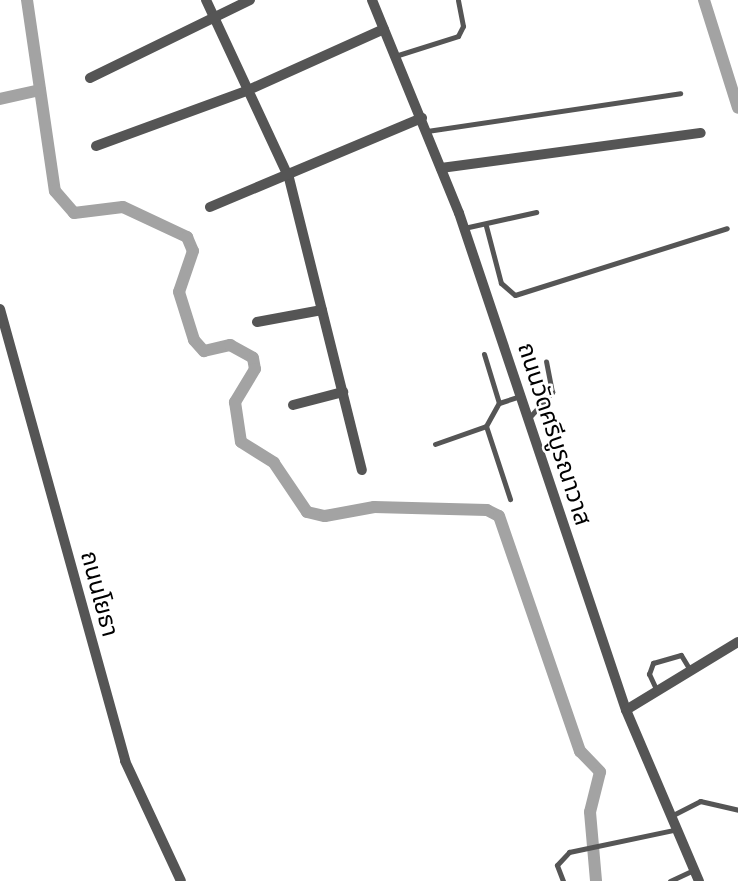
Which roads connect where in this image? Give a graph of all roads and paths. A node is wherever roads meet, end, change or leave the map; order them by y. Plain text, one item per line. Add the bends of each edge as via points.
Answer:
1 (206, 0) edge
2 (250, 0) edge
3 (372, 0) edge
4 (458, 0) edge
5 (212, 15) junction
6 (384, 29) junction
7 (395, 56) junction
8 (90, 79) dead end
9 (246, 91) junction
10 (680, 93) dead end
11 (422, 118) junction
12 (427, 131) junction
13 (701, 132) dead end
14 (96, 146) dead end
15 (441, 168) junction
16 (289, 178) junction
17 (210, 207) dead end
18 (536, 212) dead end
19 (486, 226) junction
20 (464, 228) junction
21 (727, 228) dead end
22 (0, 309) edge
23 (322, 310) junction
24 (257, 322) dead end
25 (484, 354) dead end
26 (546, 362) dead end
27 (343, 392) junction
28 (520, 396) junction
29 (499, 403) junction
30 (293, 405) dead end
31 (527, 420) junction
32 (486, 426) junction
33 (435, 444) dead end
34 (362, 470) dead end
35 (510, 499) dead end
36 (738, 642) edge
37 (690, 671) junction
38 (657, 691) junction
39 (626, 709) junction
40 (738, 810) edge
41 (671, 816) junction
42 (678, 829) junction
43 (697, 876) edge
44 (181, 881) edge
45 (563, 881) edge
46 (670, 881) edge

1 - 5 street
2 - 5 street
3 - 6 street, ถนนวัดศรีบูรณาวาส
4 - 7 lane via 463,26 458,36
5 - 8 street
5 - 9 street
6 - 7 street, ถนนวัดศรีบูรณาวาส
6 - 9 street
7 - 11 street, ถนนวัดศรีบูรณาวาส
9 - 14 street
9 - 16 street
10 - 12 lane
11 - 12 street, ถนนวัดศรีบูรณาวาส
11 - 16 street
12 - 15 street, ถนนวัดศรีบูรณาวาส
13 - 15 street
15 - 20 street, ถนนวัดศรีบูรณาวาส
16 - 17 street
16 - 23 street
18 - 19 lane
19 - 20 lane
19 - 21 lane via 501,283 515,295
20 - 28 street, ถนนวัดศรีบูรณาวาส
22 - 44 street, ถนนโยธา via 125,761
23 - 24 street
23 - 27 street
25 - 29 lane
26 - 31 lane via 552,392
27 - 30 street
27 - 34 street
28 - 29 lane
28 - 31 street, ถนนวัดศรีบูรณาวาส
29 - 32 lane
31 - 39 street, ถนนวัดศรีบูรณาวาส
32 - 33 lane
32 - 35 lane
36 - 37 street
37 - 38 street
37 - 38 lane via 681,655 653,663 649,674
38 - 39 street
39 - 41 street, ถนนวัดศรีบูรณาวาส
40 - 41 lane via 700,801
41 - 42 street, ถนนวัดศรีบูรณาวาส
42 - 43 street, ถนนวัดศรีบูรณาวาส
42 - 45 lane via 612,841 561,857
43 - 46 lane

